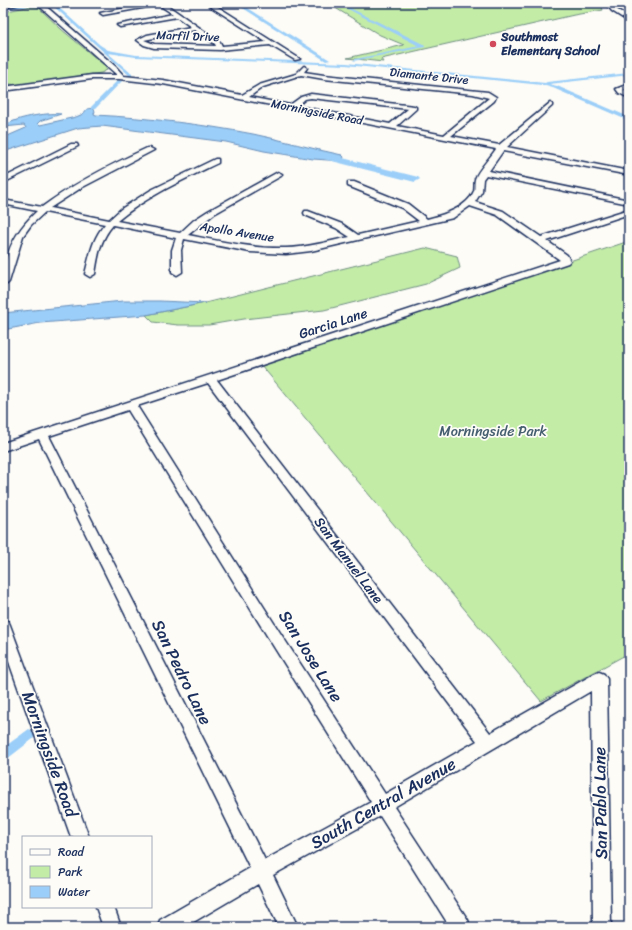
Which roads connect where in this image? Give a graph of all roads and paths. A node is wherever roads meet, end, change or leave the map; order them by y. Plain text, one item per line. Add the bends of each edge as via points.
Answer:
1 (22, 3) edge
2 (39, 3) edge
3 (160, 3) edge
4 (208, 3) edge
5 (608, 3) edge
6 (3, 6) edge
7 (103, 13) dead end
8 (178, 15) junction
9 (629, 20) edge
10 (120, 25) dead end
11 (196, 28) junction
12 (271, 43) junction
13 (220, 48) junction
14 (297, 59) dead end
15 (123, 78) junction
16 (629, 86) edge
17 (3, 90) edge
18 (629, 96) edge
19 (243, 98) junction
20 (550, 105) dead end
21 (291, 107) junction
22 (392, 126) junction
23 (446, 137) junction
24 (74, 146) dead end
25 (501, 148) junction
26 (150, 150) dead end
27 (215, 161) dead end
28 (629, 164) edge
29 (483, 172) junction
30 (626, 172) edge
31 (278, 174) dead end
32 (3, 182) edge
33 (351, 184) dead end
34 (3, 202) edge
35 (629, 202) edge
36 (470, 203) junction
37 (44, 210) junction
38 (629, 211) edge
39 (308, 213) dead end
40 (113, 222) junction
41 (426, 222) junction
42 (182, 236) junction
43 (356, 238) junction
44 (541, 240) junction
45 (177, 272) dead end
46 (90, 274) dead end
47 (4, 282) edge
48 (210, 378) junction
49 (131, 405) junction
50 (42, 433) junction
51 (3, 447) edge
52 (3, 625) edge
53 (599, 679) joint
54 (488, 743) junction
55 (382, 805) junction
56 (80, 836) edge
57 (261, 872) junction
58 (105, 908) edge
59 (112, 927) edge
60 (167, 927) edge
61 (288, 927) edge
62 (461, 927) edge
63 (602, 927) edge

1 - 6 street
2 - 15 street
3 - 7 street
3 - 8 street
4 - 12 street
5 - 9 main road
8 - 10 street
8 - 11 street
11 - 13 street via 218,43
11 - 13 street, Marfil Drive via 140,40 154,46
12 - 13 street, Marfil Drive
12 - 14 street
15 - 17 street, Morningside Road via 92,77
15 - 19 street, Morningside Road via 163,82
16 - 18 street via 619,90
19 - 21 street, Morningside Road
19 - 23 street, Diamante Drive via 261,86 293,77 303,70 324,77 473,92 493,97
20 - 25 street
21 - 22 street, Morningside Road
21 - 22 street via 303,98 311,96 414,108
22 - 23 street, Morningside Road
23 - 25 street, Morningside Road
24 - 32 street via 37,162
25 - 29 street
25 - 30 street, Morningside Road
26 - 37 street via 87,181
27 - 40 street via 133,205
28 - 30 street
29 - 35 street
29 - 36 street via 476,195
31 - 42 street via 212,212
33 - 41 street via 405,206
34 - 37 street, Apollo Avenue
36 - 41 street, Apollo Avenue via 450,216
36 - 44 street, Garcia Lane via 500,213
37 - 40 street, Apollo Avenue
37 - 47 street via 18,236
38 - 44 street
39 - 43 street via 351,232
40 - 42 street, Apollo Avenue
40 - 46 street via 102,232 98,240
41 - 43 street, Apollo Avenue
42 - 43 street, Apollo Avenue via 264,255
42 - 45 street via 178,245
44 - 48 street, Garcia Lane via 565,260
48 - 49 street, Garcia Lane
48 - 54 street, San Manuel Lane
49 - 50 street, Garcia Lane
49 - 55 street, San Jose Lane
50 - 51 street, Garcia Lane
50 - 57 street, San Pedro Lane
52 - 56 street, Morningside Road
53 - 54 street, South Central Avenue
53 - 63 street, San Pablo Lane
54 - 55 street, South Central Avenue
55 - 57 street, South Central Avenue
55 - 62 street, San Jose Lane
57 - 60 street, South Central Avenue
57 - 61 street, San Pedro Lane
58 - 59 street

